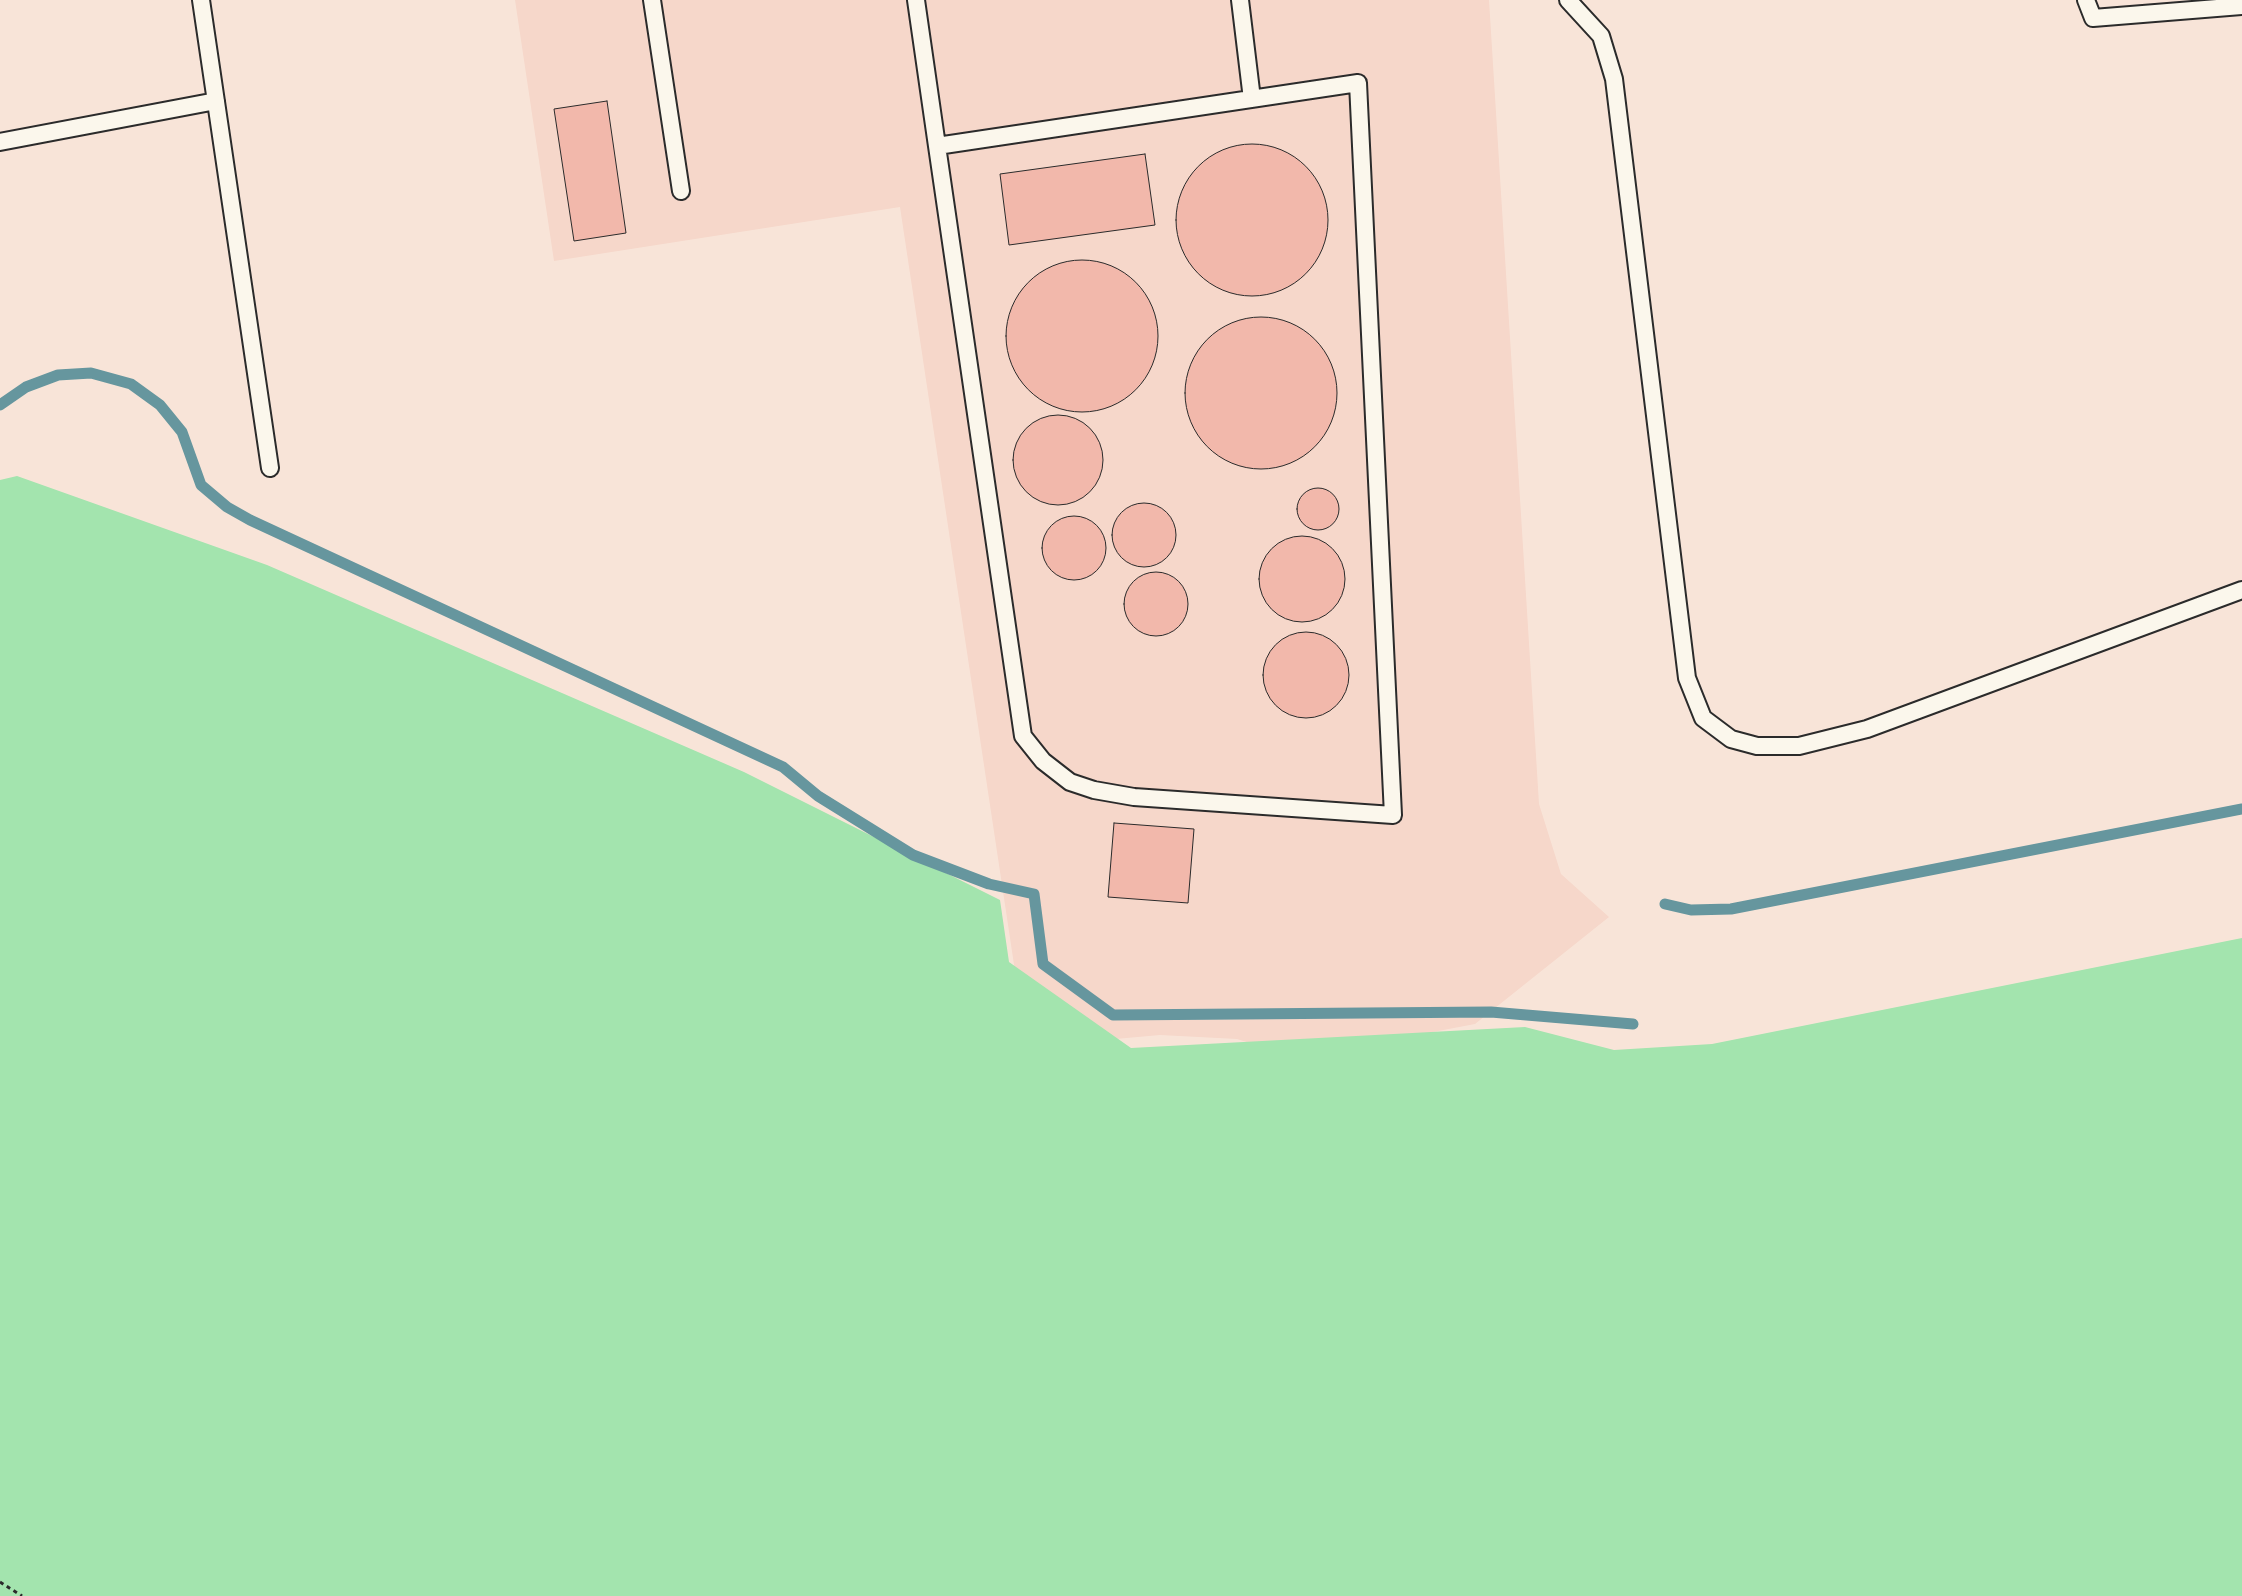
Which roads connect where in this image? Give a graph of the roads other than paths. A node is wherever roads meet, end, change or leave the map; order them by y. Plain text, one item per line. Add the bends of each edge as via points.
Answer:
1 (201, 0) edge
2 (652, 0) edge
3 (916, 0) edge
4 (1240, 0) edge
5 (1568, 0) edge
6 (2086, 0) edge
7 (2242, 6) edge
8 (1252, 99) junction
9 (216, 101) junction
10 (0, 142) edge
11 (937, 146) junction
12 (681, 191) dead end
13 (270, 468) dead end
14 (2242, 590) edge

1 - 9 lane
2 - 12 lane
3 - 11 lane
4 - 8 lane
5 - 14 lane via 1601,36 1614,79 1687,678 1703,718 1731,740 1757,746 1799,746 1867,729
6 - 7 lane via 2093,18
8 - 11 lane
8 - 11 lane via 1358,83 1393,815 1134,797 1094,790 1070,782 1044,761 1023,736
9 - 10 lane
9 - 13 lane

